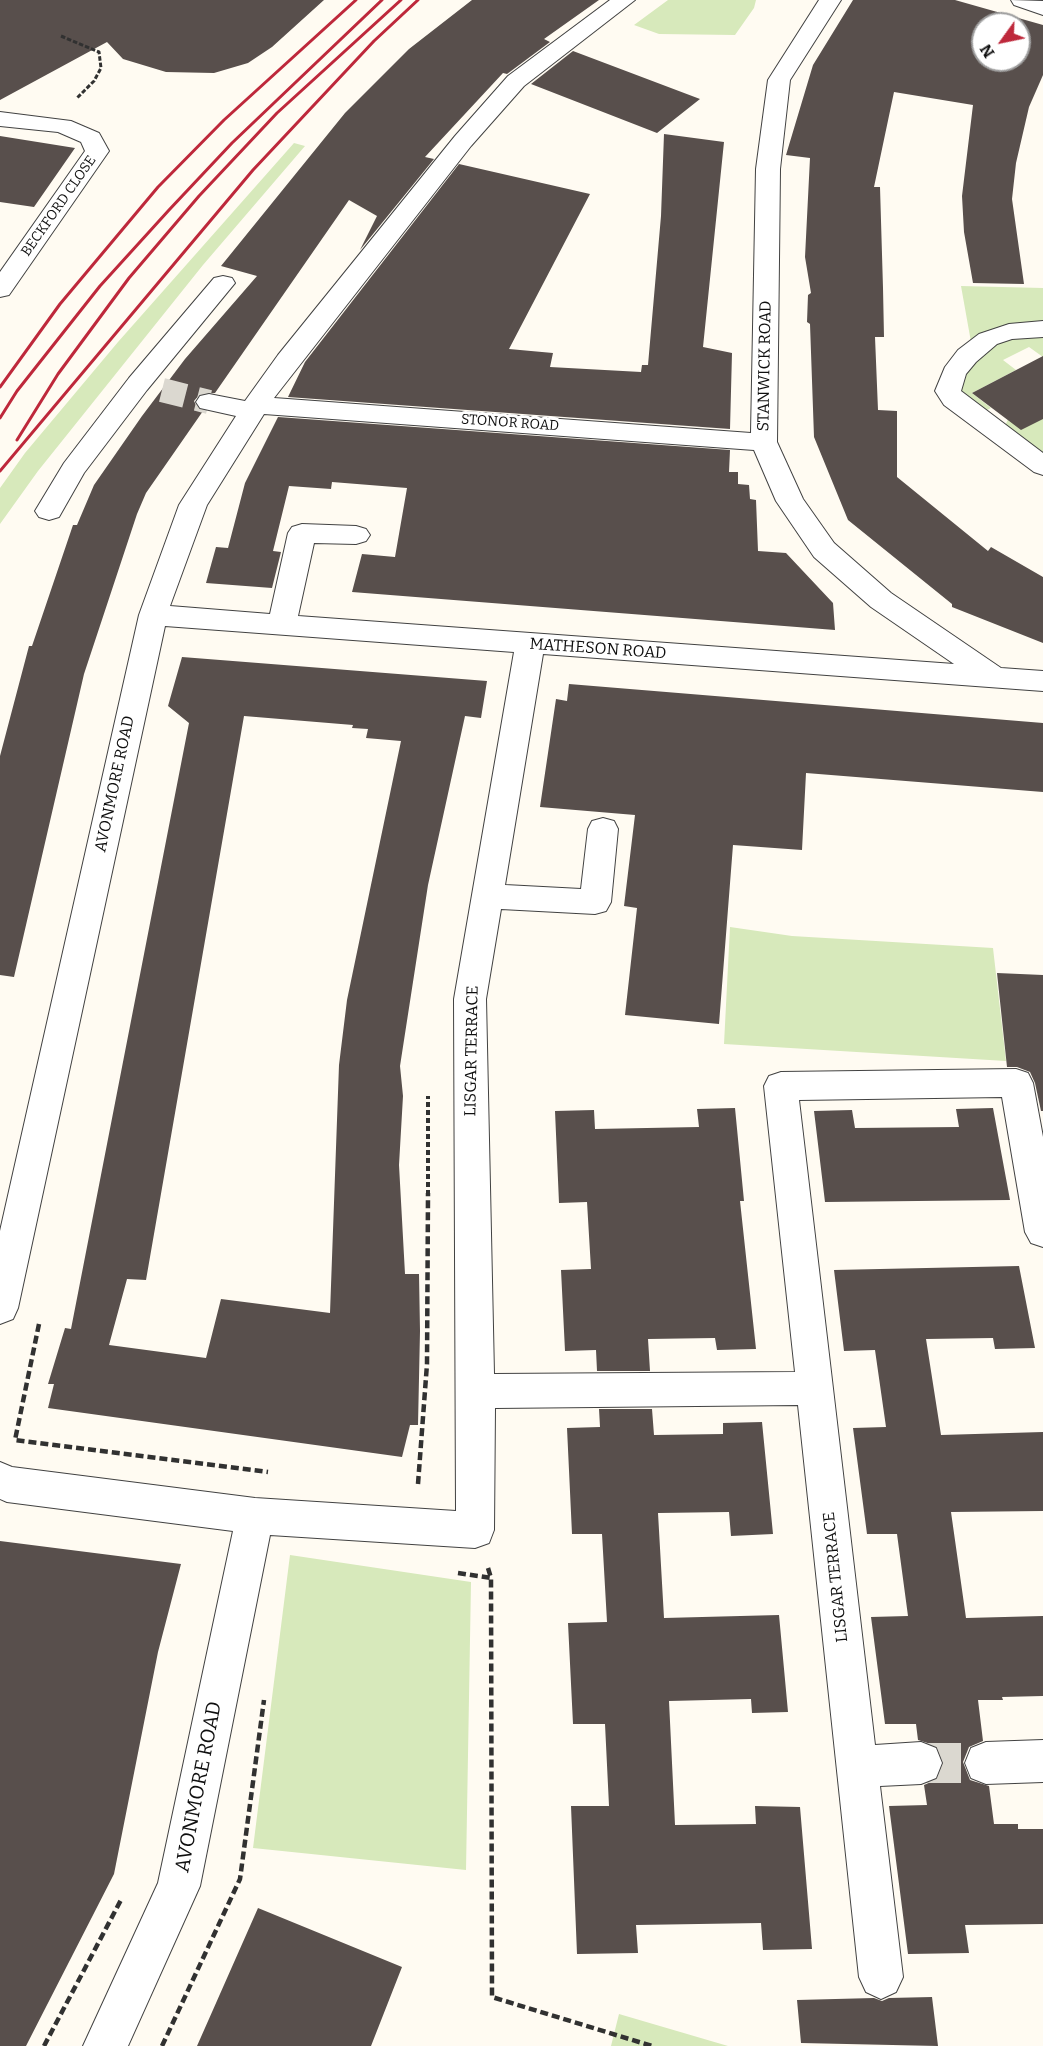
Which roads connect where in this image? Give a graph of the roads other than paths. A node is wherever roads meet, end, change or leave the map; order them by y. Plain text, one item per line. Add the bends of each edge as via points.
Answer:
1 (624, 0) edge
2 (830, 0) edge
3 (1022, 0) edge
4 (1043, 9) edge
5 (0, 119) edge
6 (223, 283) dead end
7 (0, 290) edge
8 (1043, 329) edge
9 (209, 402) tunnel mouth
10 (254, 408) junction
11 (764, 442) junction
12 (1043, 466) edge
13 (49, 511) dead end
14 (356, 535) dead end
15 (153, 615) junction
16 (282, 625) junction
17 (531, 644) junction
18 (994, 677) junction
19 (1043, 681) edge
20 (603, 828) dead end
21 (487, 896) junction
22 (1043, 1232) edge
23 (0, 1308) edge
24 (815, 1388) junction
25 (476, 1391) junction
26 (0, 1480) edge
27 (255, 1516) junction
28 (1043, 1761) edge
29 (986, 1763) tunnel mouth
30 (921, 1764) tunnel mouth
31 (858, 1766) junction
32 (881, 1977) dead end
33 (105, 2046) edge

1 - 10 street, AVONMORE ROAD via 516,81 463,141
2 - 11 street, STANWICK ROAD via 779,80 768,169
3 - 4 street
5 - 7 street, BECKFORD CLOSE via 63,126 91,138 97,151
6 - 13 street via 150,387 73,469
8 - 12 street via 1009,332 988,339 967,356 954,373 948,391
9 - 10 street, STONOR ROAD
10 - 11 street, STONOR ROAD
10 - 15 street, AVONMORE ROAD via 193,505
11 - 18 street, STANWICK ROAD via 790,501 824,550 881,600
14 - 16 street via 302,533
15 - 16 street, MATHESON ROAD
15 - 23 street, AVONMORE ROAD
16 - 17 street, MATHESON ROAD
17 - 18 street, MATHESON ROAD
17 - 21 street, LISGAR TERRACE
18 - 19 street, MATHESON ROAD
20 - 21 street via 596,902
21 - 25 street, LISGAR TERRACE via 470,999
22 - 24 street, LISGAR TERRACE via 1016,1083 781,1086
24 - 25 street
24 - 31 street, LISGAR TERRACE
25 - 27 street, LISGAR TERRACE via 475,1530
26 - 27 street
27 - 33 street, AVONMORE ROAD via 179,1886
28 - 29 street
30 - 31 street
31 - 32 street, LISGAR TERRACE

